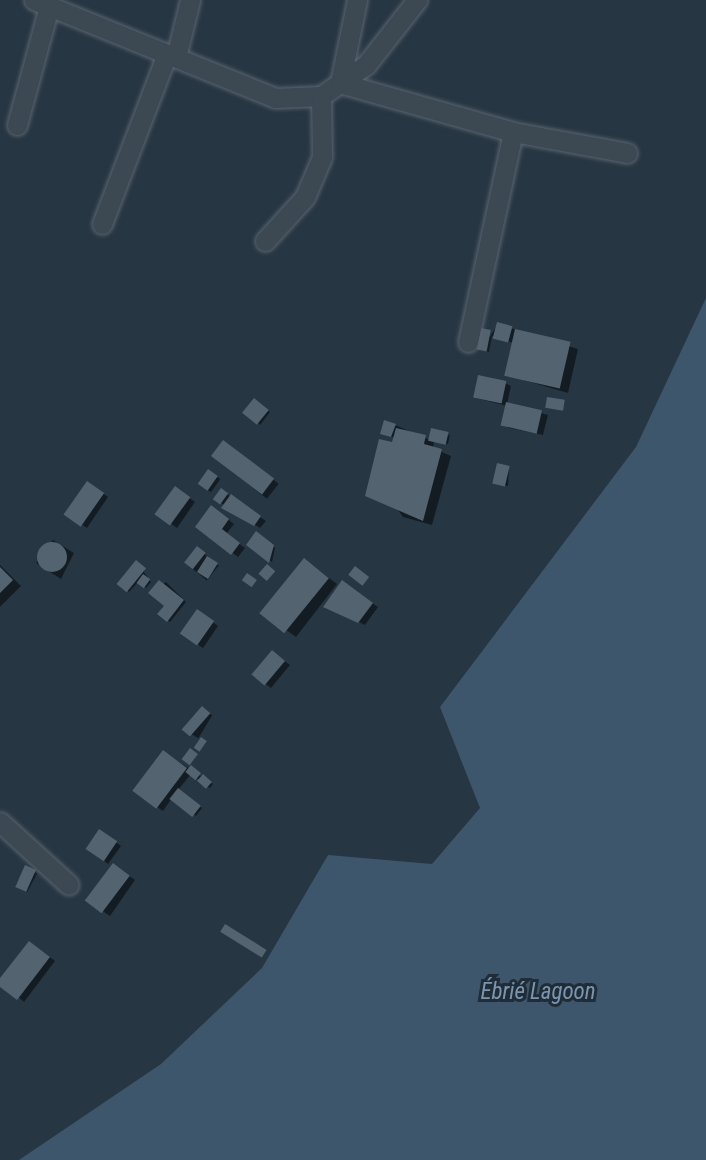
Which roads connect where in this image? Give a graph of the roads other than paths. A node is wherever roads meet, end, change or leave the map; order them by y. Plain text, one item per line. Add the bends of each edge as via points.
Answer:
1 (190, 0) edge
2 (357, 0) edge
3 (417, 0) edge
4 (41, 3) edge
5 (172, 55) junction
6 (341, 83) junction
7 (321, 96) junction
8 (17, 125) dead end
9 (513, 132) junction
10 (627, 153) dead end
11 (102, 224) dead end
12 (265, 241) dead end
13 (468, 342) dead end
14 (0, 822) edge
15 (69, 885) dead end

1 - 5 street
2 - 6 street
3 - 6 street via 366,65
4 - 5 street
4 - 8 street
5 - 7 street via 275,98
5 - 11 street
6 - 7 street
6 - 9 street
7 - 12 street via 321,157 305,197
9 - 10 street
9 - 13 street
14 - 15 street

